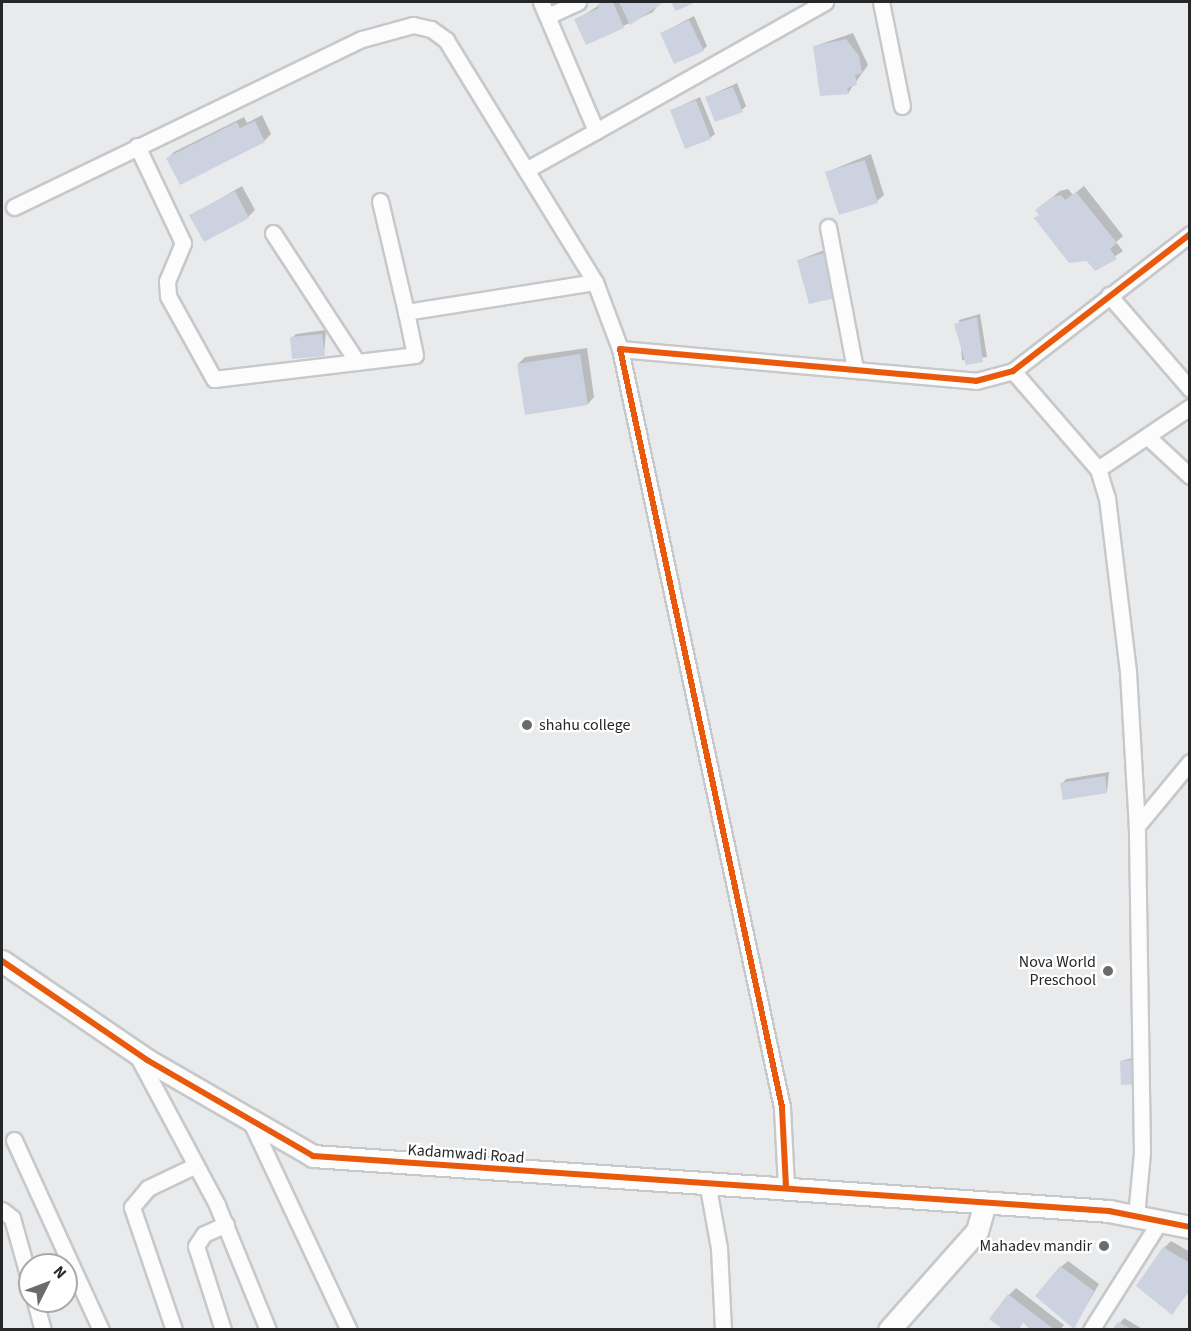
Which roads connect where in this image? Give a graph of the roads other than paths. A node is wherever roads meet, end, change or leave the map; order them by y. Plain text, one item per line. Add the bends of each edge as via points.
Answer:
1 (541, 2) edge
2 (578, 2) edge
3 (825, 2) edge
4 (880, 2) edge
5 (550, 15) junction
6 (902, 106) dead end
7 (596, 131) junction
8 (137, 146) junction
9 (526, 170) junction
10 (380, 201) dead end
11 (14, 207) dead end
12 (828, 227) dead end
13 (273, 233) dead end
14 (1190, 234) edge
15 (595, 282) junction
16 (1110, 295) junction
17 (406, 312) junction
18 (620, 349) junction
19 (357, 362) junction
20 (855, 369) junction
21 (1013, 371) junction
22 (1190, 389) edge
23 (1190, 407) edge
24 (1150, 439) junction
25 (1098, 469) junction
26 (1190, 476) edge
27 (1190, 762) edge
28 (1137, 826) junction
29 (2, 961) edge
30 (136, 1053) junction
31 (250, 1120) junction
32 (14, 1140) dead end
33 (194, 1166) junction
34 (707, 1182) junction
35 (786, 1187) junction
36 (984, 1206) junction
37 (2, 1210) edge
38 (1136, 1216) junction
39 (1160, 1221) junction
40 (226, 1224) junction
41 (1190, 1227) edge
42 (22, 1253) edge
43 (38, 1313) edge
44 (43, 1329) edge
45 (101, 1329) edge
46 (174, 1329) edge
47 (223, 1329) edge
48 (268, 1329) edge
49 (349, 1329) edge
50 (723, 1329) edge
51 (889, 1329) edge
52 (1092, 1329) edge

1 - 5 street
2 - 5 street
3 - 7 street
4 - 6 street
5 - 7 street
7 - 9 street
8 - 9 street via 362,39 412,25 431,29 446,40
8 - 11 street
8 - 19 street via 183,243 167,281 168,296 214,379
9 - 15 street
10 - 17 street
12 - 20 street
13 - 19 street
14 - 16 street
15 - 17 street
15 - 18 street
16 - 21 street
16 - 22 street
17 - 19 street via 415,355
18 - 20 street
18 - 35 street via 782,1107
20 - 21 street via 976,381
21 - 25 street
23 - 24 street
24 - 25 street
24 - 26 street
25 - 28 street via 1115,548
27 - 28 street
28 - 38 street via 1142,1152
29 - 30 street, Kadamwadi Road
30 - 31 street, Kadamwadi Road
30 - 33 street
31 - 34 street, Kadamwadi Road via 314,1156
31 - 49 street
32 - 45 street
33 - 40 street
33 - 46 street via 148,1188 132,1207
34 - 35 street, Kadamwadi Road
34 - 50 street via 719,1248
35 - 36 street, Kadamwadi Road
36 - 38 street
36 - 51 street via 977,1231
37 - 42 street via 12,1218
38 - 39 street
39 - 41 street
39 - 52 street
40 - 47 street via 204,1234 195,1246
40 - 48 street
43 - 44 street

